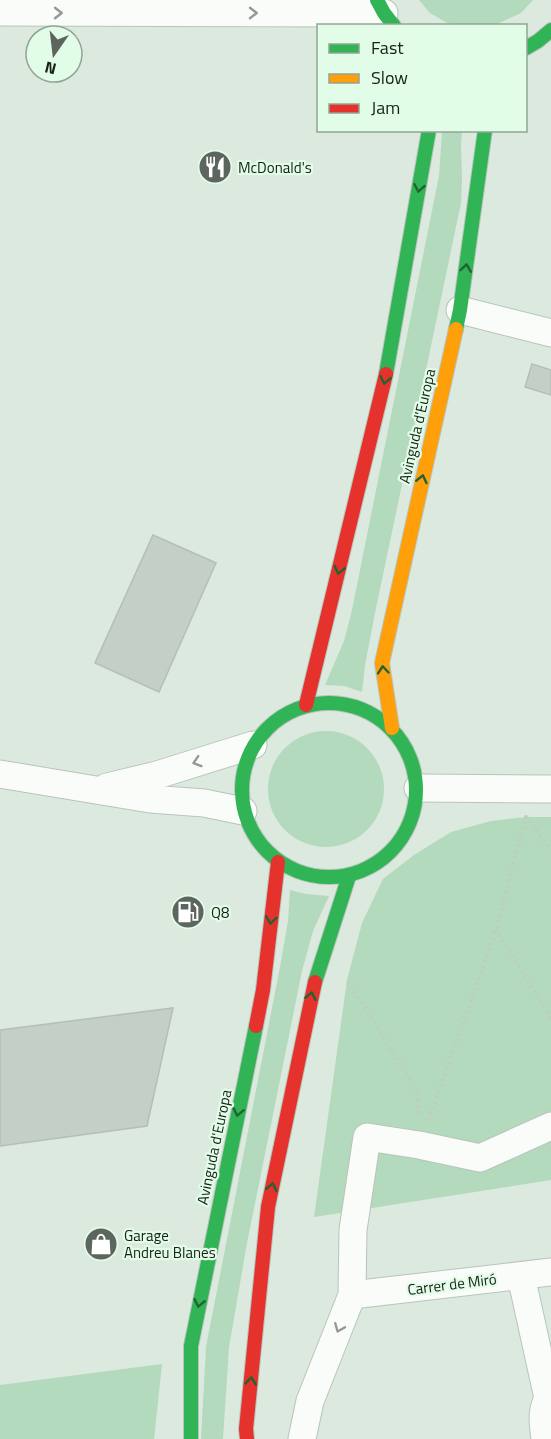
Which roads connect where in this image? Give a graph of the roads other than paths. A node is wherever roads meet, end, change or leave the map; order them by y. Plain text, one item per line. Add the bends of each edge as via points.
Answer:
1 (0, 12) edge
2 (385, 13) edge
3 (551, 30) edge
4 (527, 47) edge
5 (429, 132) edge
6 (485, 132) edge
7 (460, 310) junction
8 (551, 333) edge
9 (306, 705) junction
10 (392, 728) junction
11 (253, 745) junction
12 (0, 774) edge
13 (418, 788) junction
14 (551, 789) edge
15 (95, 790) junction
16 (243, 811) junction
17 (278, 862) junction
18 (349, 876) junction
19 (551, 1126) edge
20 (551, 1272) edge
21 (520, 1276) junction
22 (352, 1296) junction
23 (550, 1396) edge
24 (191, 1439) edge
25 (247, 1439) edge
26 (302, 1439) edge
27 (545, 1439) edge

1 -> 2 street
3 - 4 street
5 -> 9 street via 384,386
7 -> 6 street, Avinguda d'Europa
7 - 8 street
10 -> 7 street, Avinguda d'Europa via 381,663
9 - 10 street via 349,704
9 - 11 street via 275,720
10 - 13 street via 411,755
11 -> 15 street
11 - 16 street via 242,776
12 - 15 street
13 - 14 street
13 - 18 street via 407,832 382,861
15 - 16 street
16 - 17 street
17 - 18 street via 311,877
17 -> 24 street, Avinguda d'Europa via 263,990 191,1346
25 -> 18 street via 268,1207 313,988
19 - 22 street via 480,1158 367,1137 353,1230
20 - 21 street, Carrer de Miró
21 - 22 street, Carrer de Miró
21 - 23 street
22 -> 26 street via 310,1401
23 - 27 street via 543,1408

